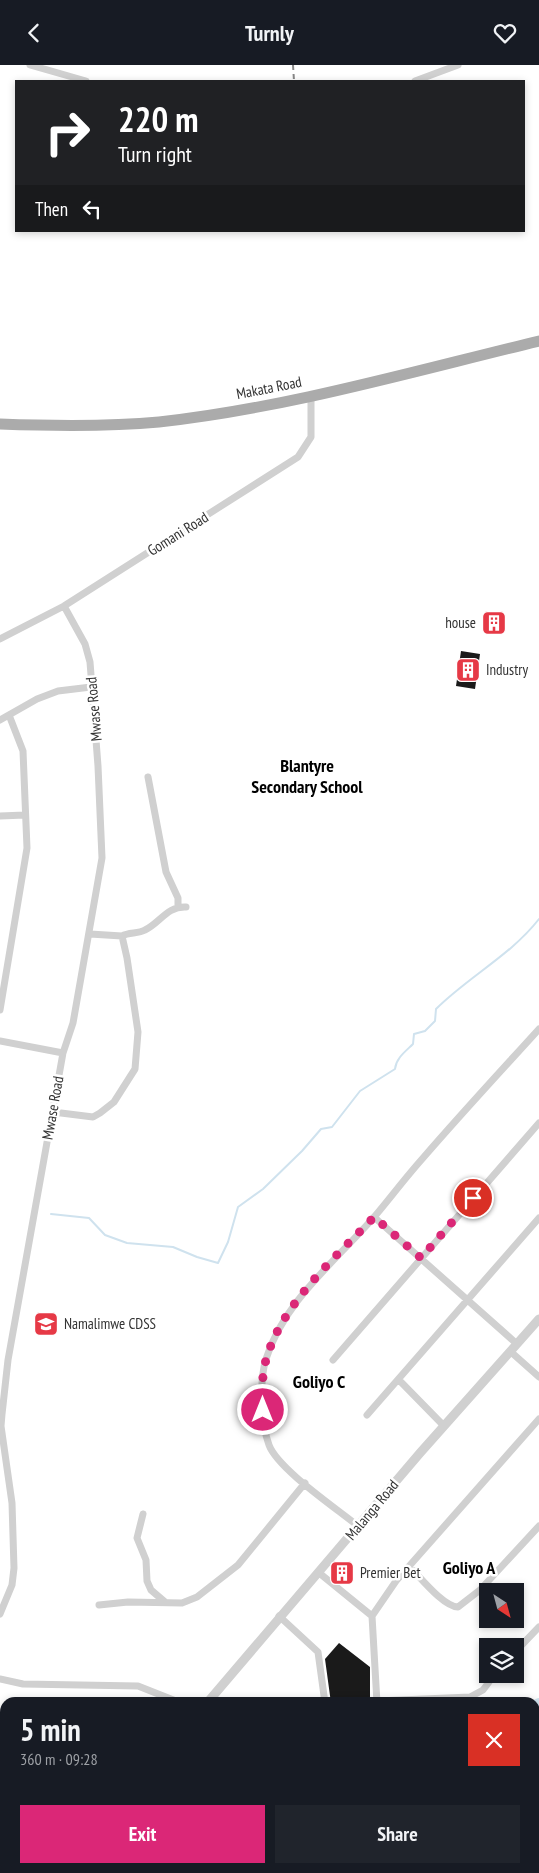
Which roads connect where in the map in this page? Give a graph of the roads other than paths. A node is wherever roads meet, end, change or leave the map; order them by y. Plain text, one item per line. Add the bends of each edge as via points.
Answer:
1 (30, 65) edge
2 (458, 65) edge
3 (82, 80) edge
4 (418, 80) edge
5 (539, 341) edge
6 (311, 396) junction
7 (0, 424) edge
8 (64, 606) junction
9 (0, 639) edge
10 (91, 687) junction
11 (10, 715) junction
12 (0, 720) edge
13 (148, 777) dead end
14 (25, 815) junction
15 (0, 816) edge
16 (178, 907) junction
17 (186, 907) dead end
18 (90, 934) junction
19 (122, 936) junction
20 (0, 1010) edge
21 (539, 1029) edge
22 (0, 1041) edge
23 (63, 1053) junction
24 (53, 1112) junction
25 (539, 1123) edge
26 (374, 1217) junction
27 (539, 1218) edge
28 (421, 1258) junction
29 (468, 1300) junction
30 (539, 1319) edge
31 (516, 1344) junction
32 (510, 1351) junction
33 (0, 1358) edge
34 (8, 1359) junction
35 (333, 1360) dead end
36 (539, 1377) edge
37 (398, 1380) junction
38 (367, 1415) dead end
39 (539, 1419) edge
40 (444, 1426) junction
41 (305, 1483) junction
42 (143, 1514) dead end
43 (358, 1526) junction
44 (539, 1526) edge
45 (410, 1567) junction
46 (318, 1572) junction
47 (166, 1603) junction
48 (99, 1605) dead end
49 (0, 1615) edge
50 (279, 1616) junction
51 (372, 1616) junction
52 (539, 1627) edge
53 (524, 1643) edge
54 (0, 1679) edge
55 (488, 1683) edge
56 (166, 1697) edge
57 (212, 1697) edge
58 (324, 1697) edge
59 (376, 1697) edge
60 (470, 1697) edge

1 - 3 street
2 - 4 street
5 - 6 main road, Makata Road
6 - 7 main road, Makata Road via 159,422
6 - 8 street, Gomani Road via 312,437 298,457
8 - 9 street, Gomani Road
8 - 10 street, Mwase Road via 85,644
10 - 11 street via 58,691
10 - 18 street, Mwase Road via 102,858
11 - 12 street
11 - 14 street via 23,751
13 - 16 street via 166,872 178,898
14 - 15 street
14 - 20 street via 26,863
16 - 17 street
16 - 19 street via 147,929
18 - 19 street
18 - 23 street, Mwase Road via 73,1023
19 - 24 street via 138,1032 135,1069 114,1102 93,1117
21 - 26 street
22 - 23 street
23 - 24 street, Mwase Road
24 - 34 street, Mwase Road
25 - 28 street
26 - 28 street
26 - 41 street via 293,1308 266,1359 262,1378 263,1410 269,1445
27 - 29 street
28 - 29 street
28 - 35 street
29 - 31 street
29 - 37 street
30 - 31 street, Malanga Road
31 - 32 street, Malanga Road
32 - 36 street
32 - 40 street, Malanga Road
33 - 34 street
34 - 49 street, Mwase Road via 1,1426 12,1503 14,1568 12,1585
37 - 38 street
37 - 40 street
39 - 45 street
40 - 43 street, Malanga Road
41 - 43 street
41 - 47 street via 224,1578 197,1597 182,1603
42 - 47 street via 137,1538 146,1560 147,1581 151,1590
43 - 46 street, Malanga Road
44 - 45 street via 480,1590 458,1607 445,1601
45 - 51 street
46 - 50 street, Malanga Road
46 - 51 street
47 - 48 street
50 - 57 street, Malanga Road
50 - 58 street via 318,1652
51 - 59 street
52 - 53 street
54 - 56 street via 23,1684 138,1686
55 - 60 street

